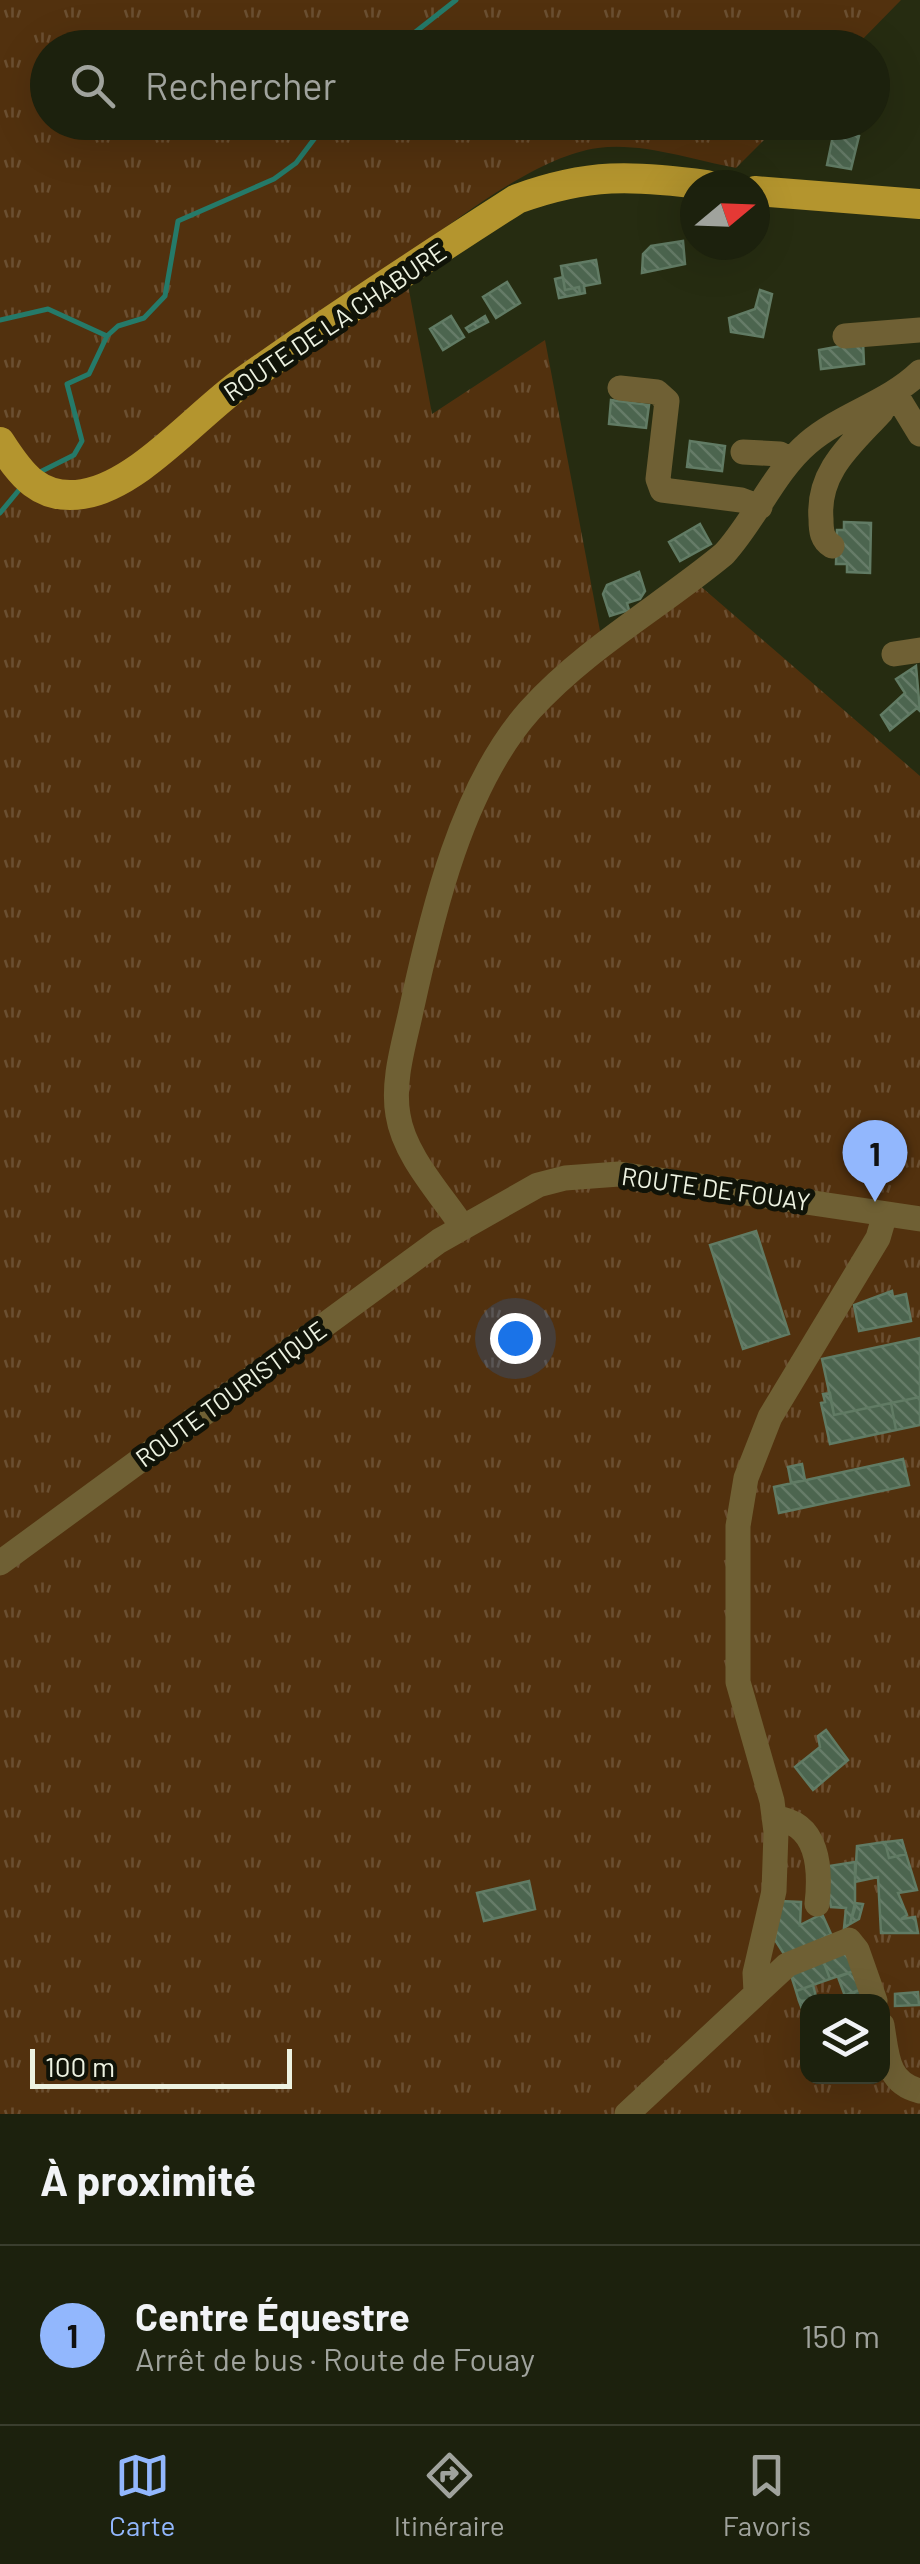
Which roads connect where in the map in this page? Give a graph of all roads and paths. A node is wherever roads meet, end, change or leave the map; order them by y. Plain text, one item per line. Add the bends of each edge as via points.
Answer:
1 (680, 182) edge
2 (770, 192) edge
3 (920, 204) edge
4 (920, 330) edge
5 (846, 336) dead end
6 (920, 372) edge
7 (620, 388) dead end
8 (887, 397) junction
9 (920, 434) edge
10 (0, 442) edge
11 (743, 452) dead end
12 (790, 460) junction
13 (760, 507) junction
14 (832, 546) dead end
15 (885, 1214) junction
16 (920, 1218) edge
17 (462, 1226) junction
18 (0, 1563) edge
19 (774, 1818) junction
20 (817, 1904) dead end
21 (756, 1992) junction
22 (872, 1994) edge
23 (890, 2060) edge
24 (920, 2091) edge
25 (627, 2114) edge

1 - 10 main road, ROUTE DE LA CHABURE via 610,175 564,182 517,200 238,384 108,487 61,496 40,490 20,474
2 - 3 main road
4 - 5 street
6 - 8 street
7 - 13 street via 656,392 667,401 662,490
8 - 9 street
8 - 12 street via 811,440
8 - 14 street via 822,488 821,528
11 - 12 street
12 - 13 street
13 - 17 street via 724,554 606,642 528,712 490,772 450,862 396,1096 403,1134
15 - 16 street, ROUTE DE FOUAY
15 - 17 street, ROUTE DE FOUAY via 720,1186 594,1174 538,1185
15 - 19 street via 878,1238 770,1417 746,1478 738,1526 738,1682
17 - 18 street, ROUTE TOURISTIQUE
19 - 20 street via 799,1827 815,1848
19 - 21 street via 774,1892 754,1973
21 - 22 street via 797,1959 849,1940
21 - 25 street
23 - 24 street via 900,2083

